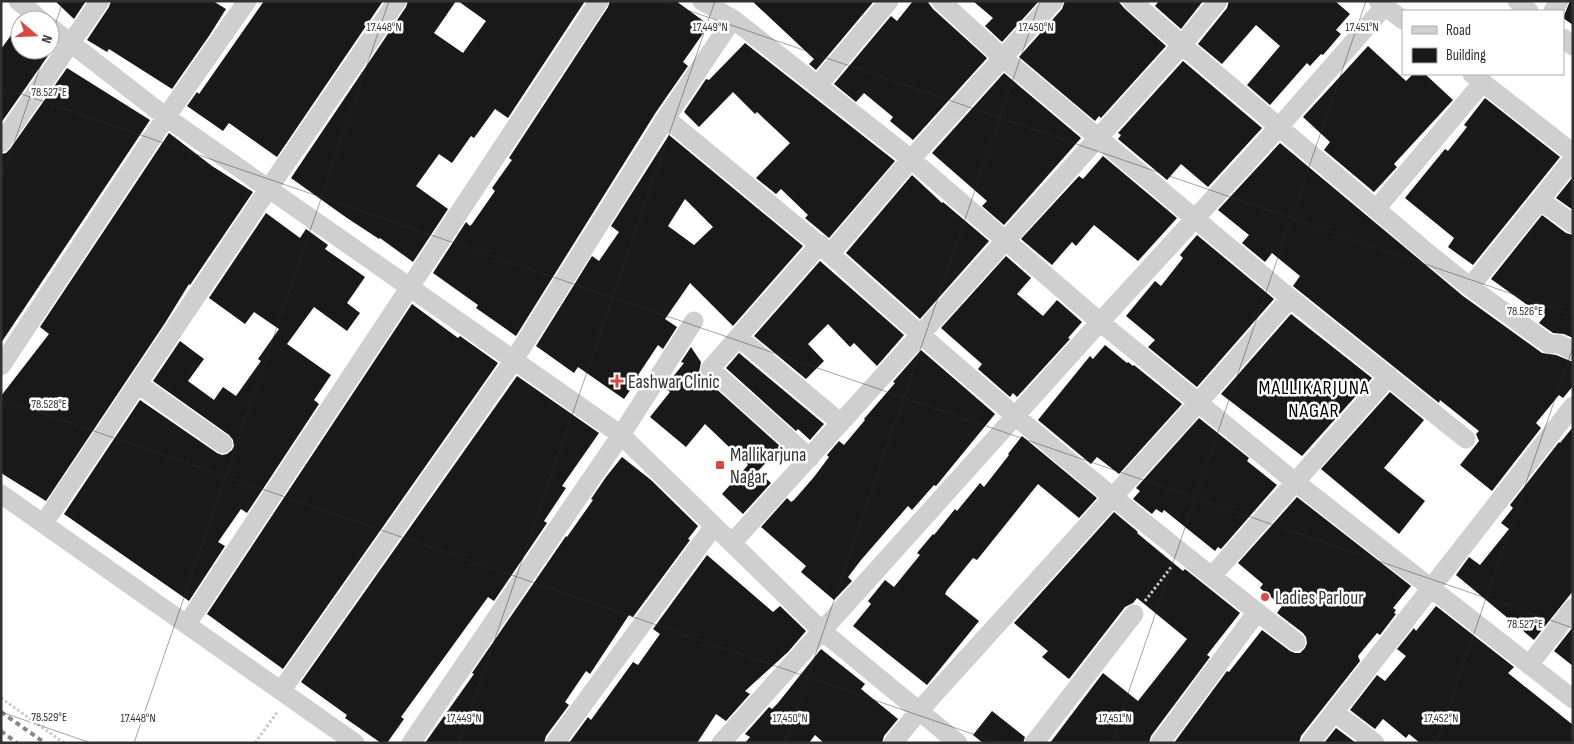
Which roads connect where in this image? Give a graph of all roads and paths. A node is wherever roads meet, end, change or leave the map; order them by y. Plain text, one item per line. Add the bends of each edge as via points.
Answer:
1 (18, 1) edge
2 (100, 1) edge
3 (247, 1) edge
4 (397, 1) edge
5 (599, 1) edge
6 (702, 1) edge
7 (889, 1) edge
8 (942, 1) edge
9 (1054, 1) edge
10 (1132, 1) edge
11 (1218, 1) edge
12 (1517, 1) edge
13 (1382, 4) edge
14 (29, 10) edge
15 (1528, 10) edge
16 (733, 19) junction
17 (1402, 19) edge
18 (60, 35) edge
19 (70, 43) junction
20 (1182, 45) junction
21 (1003, 58) junction
22 (1478, 78) edge
23 (818, 85) junction
24 (166, 117) junction
25 (666, 118) junction
26 (1279, 127) junction
27 (1099, 136) junction
28 (1, 143) edge
29 (1573, 153) edge
30 (1573, 158) edge
31 (911, 159) junction
32 (269, 188) junction
33 (1540, 200) junction
34 (1376, 209) junction
35 (1196, 218) junction
36 (1573, 224) edge
37 (1006, 240) junction
38 (825, 249) junction
39 (410, 287) junction
40 (1470, 287) junction
41 (1290, 298) junction
42 (694, 321) dead end
43 (1100, 322) junction
44 (919, 334) junction
45 (738, 337) junction
46 (1573, 351) edge
47 (514, 360) junction
48 (1, 366) edge
49 (1389, 376) junction
50 (138, 384) junction
51 (1198, 403) junction
52 (1573, 406) edge
53 (1015, 417) junction
54 (841, 423) junction
55 (621, 435) junction
56 (1466, 439) dead end
57 (224, 444) dead end
58 (810, 458) junction
59 (1296, 483) junction
60 (1, 494) edge
61 (1114, 496) junction
62 (44, 524) junction
63 (714, 526) junction
64 (732, 543) junction
65 (1183, 552) junction
66 (1212, 576) junction
67 (1430, 588) junction
68 (1573, 608) edge
69 (1257, 612) junction
70 (1134, 614) joint
71 (187, 624) junction
72 (822, 631) junction
73 (1296, 642) dead end
74 (1529, 665) junction
75 (284, 694) junction
76 (1, 698) edge
77 (1573, 699) edge
78 (918, 712) junction
79 (1334, 712) junction
80 (64, 743) edge
81 (255, 743) edge
82 (355, 743) edge
83 (411, 743) edge
84 (555, 743) edge
85 (721, 743) edge
86 (893, 743) edge
87 (958, 743) edge
88 (1034, 743) edge
89 (1160, 743) edge
90 (1310, 743) edge
91 (1375, 743) edge

1 - 14 street
2 - 19 street
3 - 24 street
4 - 32 street
5 - 39 street
6 - 16 street
7 - 23 street
8 - 21 street
9 - 21 street
10 - 20 street
11 - 20 street
12 - 15 street
13 - 17 street
13 - 26 street
16 - 23 street
16 - 25 street
18 - 19 street
19 - 24 street
19 - 28 street
20 - 26 street
20 - 27 street
21 - 27 street
21 - 31 street
22 - 29 street
22 - 34 street
23 - 31 street
24 - 32 street
24 - 48 street
25 - 38 street
25 - 47 street
26 - 34 street
26 - 35 street
27 - 35 street
27 - 37 street
30 - 33 street
31 - 37 street
31 - 38 street
32 - 39 street
32 - 50 street
33 - 36 street
33 - 40 street
34 - 40 street
35 - 41 street
35 - 43 street
37 - 43 street
37 - 44 street
38 - 44 street
38 - 45 street
39 - 47 street
39 - 71 street
40 - 46 street via 1549,344 1559,344
41 - 49 street
41 - 51 street
42 - 55 street
43 - 51 street
43 - 53 street
44 - 53 street
44 - 54 street
45 - 54 street
45 - 58 street via 710,369
47 - 55 street
47 - 75 street
49 - 56 street
49 - 59 street
50 - 57 street
50 - 62 street
51 - 59 street
51 - 61 street
52 - 67 street
53 - 61 street
53 - 72 street
54 - 58 street
55 - 63 street
55 - 83 street
58 - 64 street
59 - 66 street
59 - 67 street
60 - 62 street
61 - 65 street
61 - 78 street
62 - 71 street
63 - 64 street
63 - 84 street
64 - 72 street
65 - 66 street
65 - 70 path
66 - 69 street
67 - 74 street
67 - 79 street
68 - 74 street
69 - 73 street
69 - 89 street
70 - 88 street
71 - 75 street
72 - 78 street
72 - 85 street
74 - 77 street
75 - 81 path
75 - 82 street
76 - 80 path
78 - 86 street
78 - 87 street
79 - 90 street
79 - 91 street

